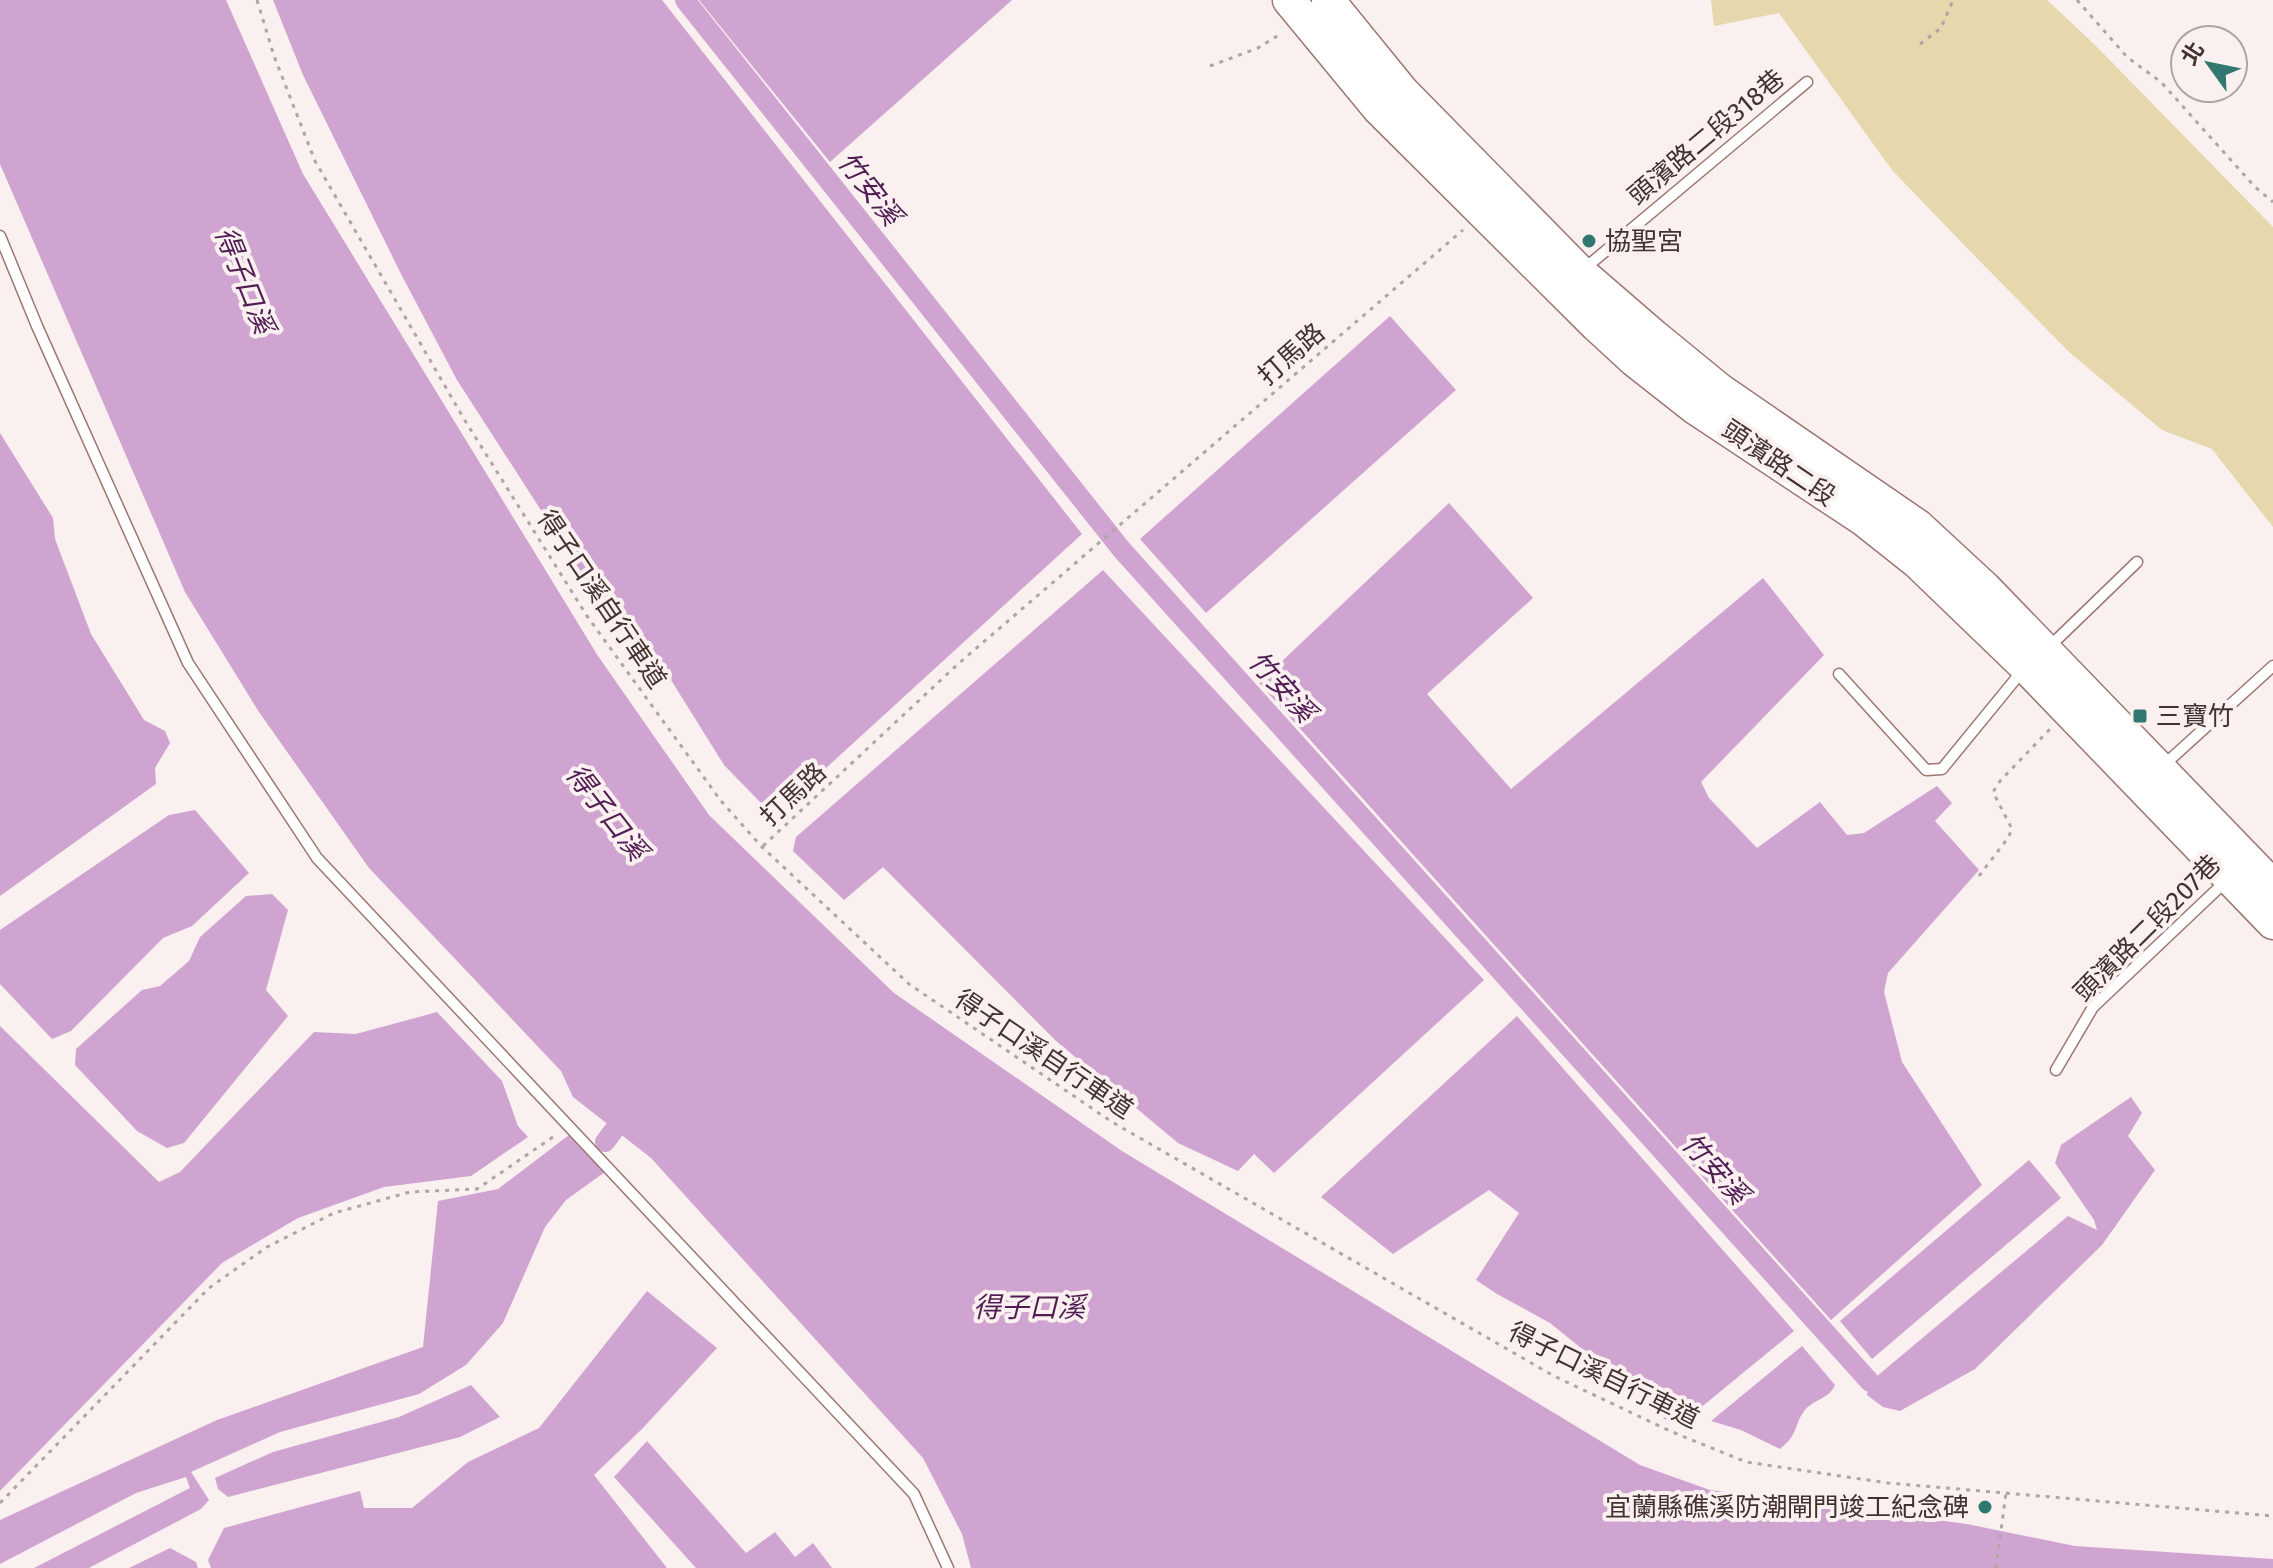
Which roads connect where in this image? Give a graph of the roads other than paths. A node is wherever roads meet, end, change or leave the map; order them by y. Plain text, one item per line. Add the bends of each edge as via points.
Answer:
1 (1305, 7) edge
2 (1807, 82) dead end
3 (0, 236) edge
4 (1571, 281) junction
5 (2137, 562) dead end
6 (2036, 659) junction
7 (2273, 666) edge
8 (1839, 674) dead end
9 (2151, 776) junction
10 (2239, 869) junction
11 (2273, 886) edge
12 (2273, 923) edge
13 (2056, 1070) dead end
14 (948, 1568) edge

1 - 4 main road, 頭濱路二段 via 1403,92
1 - 4 main road, 頭濱路二段 via 1379,109 1484,212
2 - 4 lane, 頭濱路二段318巷
3 - 14 lane via 188,663 317,858 914,1494
4 - 6 main road, 頭濱路二段 via 1596,325 1634,360 1695,408 1864,520
5 - 6 lane
6 - 8 lane via 1942,769 1926,770
6 - 9 main road, 頭濱路二段
6 - 9 main road, 頭濱路二段 via 2068,710
7 - 9 lane
9 - 10 main road, 頭濱路二段
10 - 11 main road, 頭濱路二段
10 - 12 main road, 頭濱路二段
10 - 13 lane, 頭濱路二段207巷 via 2093,1007

